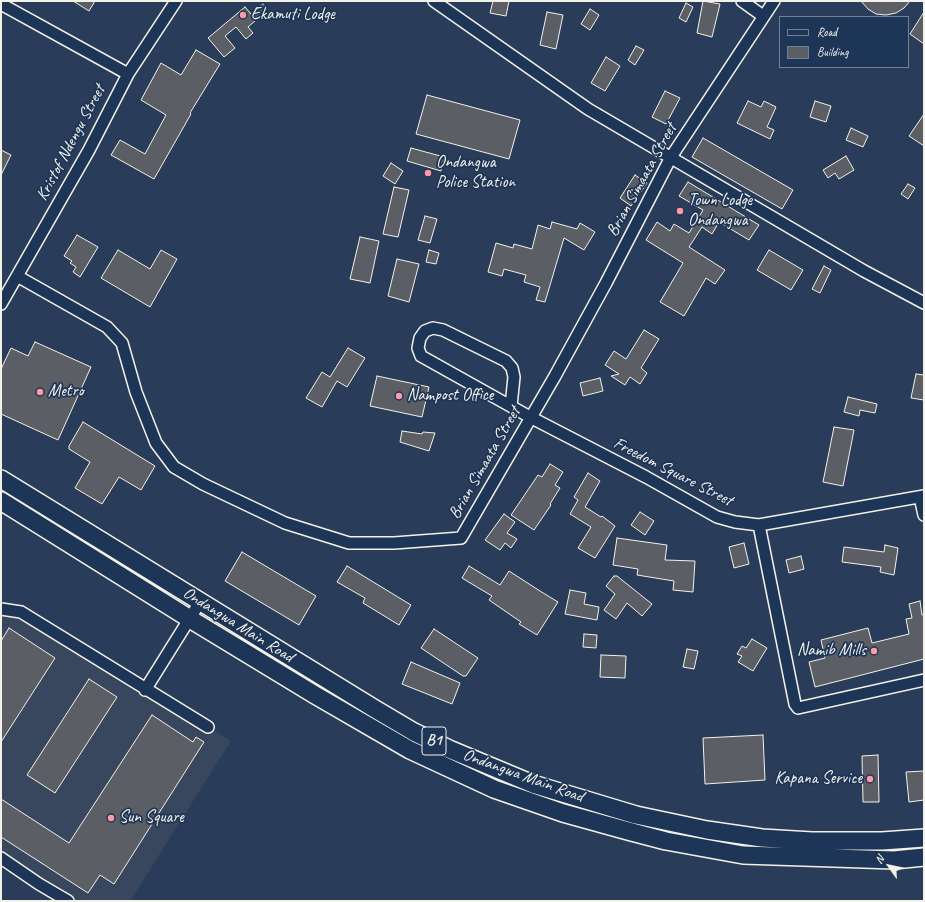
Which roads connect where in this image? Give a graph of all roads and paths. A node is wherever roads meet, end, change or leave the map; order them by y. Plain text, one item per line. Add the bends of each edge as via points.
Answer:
1 (176, 1) edge
2 (434, 1) edge
3 (742, 1) edge
4 (774, 1) edge
5 (1, 4) edge
6 (763, 16) junction
7 (128, 74) junction
8 (671, 157) junction
9 (17, 276) junction
10 (924, 303) edge
11 (1, 304) edge
12 (512, 406) junction
13 (530, 417) junction
14 (1, 479) edge
15 (922, 497) edge
16 (1, 501) edge
17 (924, 515) edge
18 (759, 525) junction
19 (200, 602) junction
20 (1, 609) edge
21 (190, 619) junction
22 (924, 680) edge
23 (145, 690) junction
24 (208, 727) dead end
25 (924, 838) edge
26 (845, 841) junction
27 (924, 857) edge
28 (1, 858) edge
29 (846, 859) junction
30 (68, 901) edge

1 - 7 street, Kristof Ndengu Street
2 - 8 street via 588,109
3 - 6 street
4 - 6 street, Brian Simaata Street
5 - 7 street
6 - 8 street, Brian Simaata Street
7 - 9 street, Kristof Ndengu Street via 89,150
8 - 10 street via 864,271
8 - 13 street, Brian Simaata Street via 606,283
9 - 11 street, Kristof Ndengu Street
9 - 13 street, Brian Simaata Street via 107,327 122,343 136,392 156,443 174,467 203,484 285,523 348,543 394,543 460,538
12 - 12 street, Freedom Square Street via 422,356 418,348 420,338 433,328 443,330 506,361 512,368 514,377
12 - 13 street, Freedom Square Street
13 - 18 street, Freedom Square Street via 717,517
14 - 19 main road, Ondangwa Main Road / B1
15 - 17 street
15 - 18 street, Freedom Square Street
16 - 21 main road, Ondangwa Main Road / B1
18 - 22 street via 794,704 798,708
19 - 21 street
19 - 26 main road, Ondangwa Main Road / B1 via 414,732 533,784 636,815 707,830 762,838
20 - 23 street via 21,612
21 - 23 street
21 - 29 main road, Ondangwa Main Road / B1 via 410,750 494,789 563,813 666,840 743,855
23 - 24 street
25 - 26 main road, Ondangwa Main Road / B1
26 - 29 main road
27 - 29 main road, Ondangwa Main Road / B1 via 894,860
28 - 30 street

